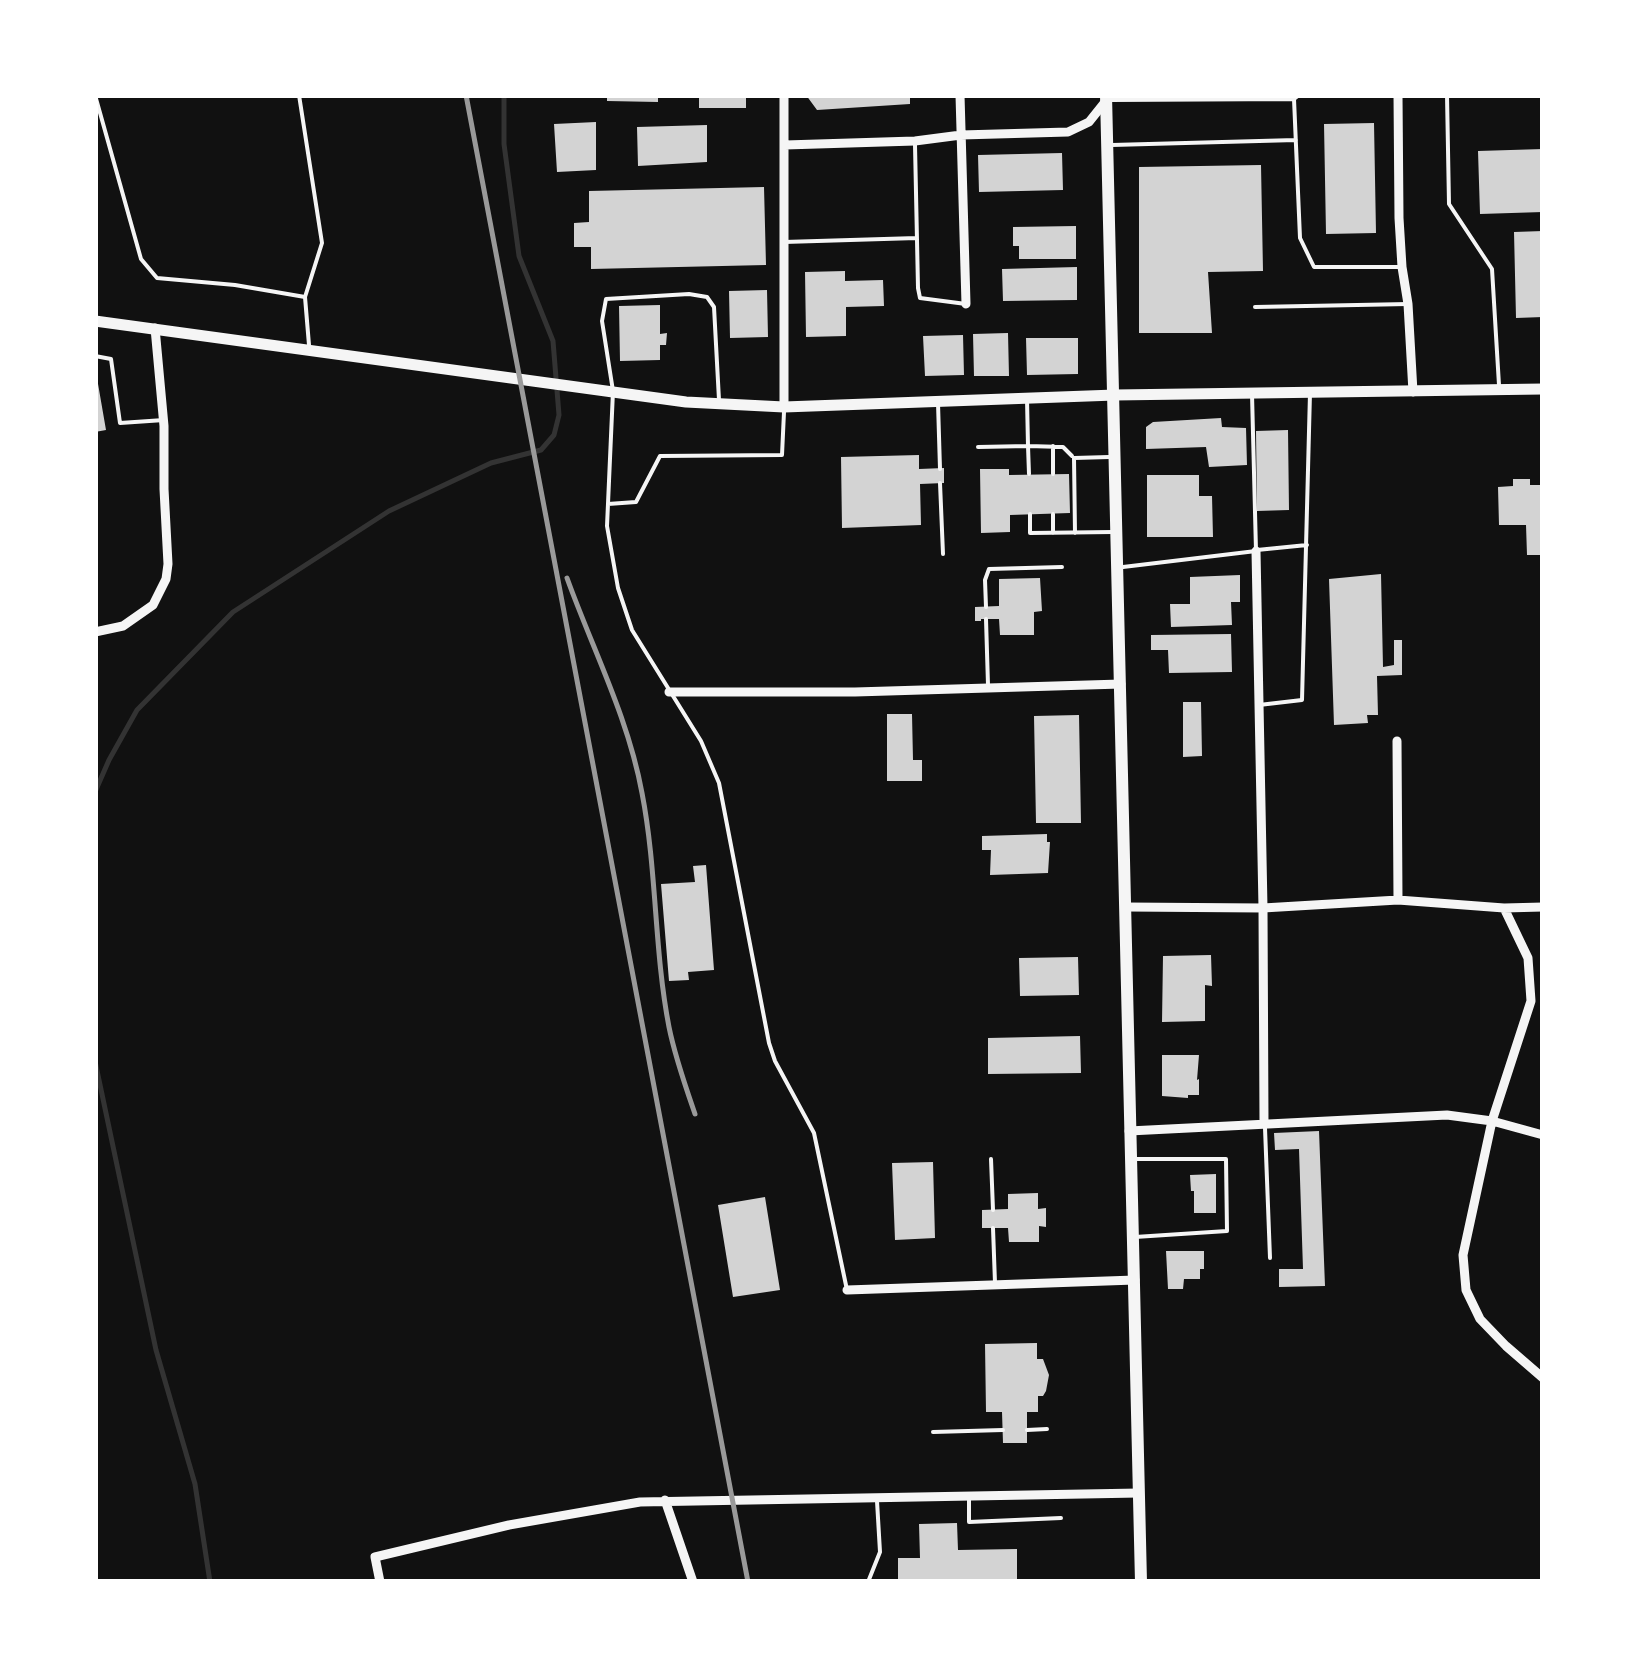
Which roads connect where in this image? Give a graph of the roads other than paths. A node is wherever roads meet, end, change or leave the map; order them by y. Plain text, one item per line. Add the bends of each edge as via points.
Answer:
1 (95, 95) edge
2 (299, 95) edge
3 (784, 95) edge
4 (960, 95) edge
5 (1300, 95) edge
6 (1398, 95) edge
7 (1447, 95) edge
8 (1106, 98) edge
9 (1294, 99) junction
10 (961, 136) junction
11 (1296, 140) junction
12 (915, 142) junction
13 (785, 145) junction
14 (1108, 145) junction
15 (917, 238) junction
16 (784, 242) junction
17 (1402, 267) junction
18 (306, 298) junction
19 (966, 304) joint
20 (1408, 304) junction
21 (1255, 308) dead end
22 (95, 321) edge
23 (155, 328) junction
24 (309, 350) junction
25 (95, 356) edge
26 (1543, 389) edge
27 (1499, 390) junction
28 (613, 391) junction
29 (1413, 392) junction
30 (1310, 393) junction
31 (1252, 394) junction
32 (1115, 396) junction
33 (1027, 399) junction
34 (938, 402) junction
35 (719, 404) junction
36 (784, 407) junction
37 (164, 420) junction
38 (978, 446) dead end
39 (1028, 446) junction
40 (1053, 446) junction
41 (1116, 457) junction
42 (1074, 458) junction
43 (940, 468) dead end
44 (1029, 474) dead end
45 (1053, 474) dead end
46 (940, 483) dead end
47 (608, 504) junction
48 (1030, 514) dead end
49 (1053, 514) dead end
50 (1074, 532) junction
51 (1118, 532) junction
52 (1053, 533) junction
53 (1307, 545) junction
54 (1256, 550) junction
55 (943, 554) dead end
56 (1062, 567) dead end
57 (1118, 567) junction
58 (986, 607) dead end
59 (986, 619) dead end
60 (95, 632) edge
61 (1121, 684) junction
62 (988, 687) junction
63 (669, 692) junction
64 (1259, 705) junction
65 (1397, 741) dead end
66 (1398, 900) junction
67 (1126, 907) junction
68 (1543, 907) edge
69 (1263, 908) junction
70 (1504, 908) junction
71 (1492, 1121) junction
72 (1264, 1123) junction
73 (1129, 1131) junction
74 (1543, 1135) edge
75 (991, 1159) dead end
76 (1130, 1160) junction
77 (993, 1210) dead end
78 (993, 1228) dead end
79 (1133, 1237) junction
80 (1270, 1258) dead end
81 (1135, 1280) junction
82 (995, 1285) junction
83 (847, 1290) joint
84 (1543, 1378) edge
85 (1003, 1430) dead end
86 (1028, 1430) dead end
87 (1047, 1430) dead end
88 (933, 1432) dead end
89 (1139, 1493) junction
90 (968, 1494) junction
91 (877, 1496) junction
92 (665, 1500) junction
93 (1062, 1518) dead end
94 (380, 1582) edge
95 (693, 1582) edge
96 (868, 1582) edge
97 (1141, 1582) edge

1 - 18 lane via 141,259 157,278
2 - 18 lane via 322,243
3 - 13 street
4 - 10 street
5 - 9 lane
6 - 17 street
7 - 27 lane via 1450,204 1492,269
8 - 9 lane
8 - 10 street via 1089,122 1068,132
8 - 14 main road
9 - 11 lane
10 - 12 street
10 - 19 street
11 - 14 lane
11 - 17 lane via 1300,238 1314,267
12 - 13 street
12 - 15 lane
13 - 16 street
14 - 32 main road
15 - 16 lane
15 - 19 lane via 920,298
16 - 36 street
17 - 20 street
18 - 24 lane
20 - 21 lane
20 - 29 street
22 - 23 main road
23 - 24 main road
23 - 37 street
24 - 28 main road
25 - 37 lane via 111,359 120,423
26 - 27 main road
27 - 29 main road
28 - 35 main road
28 - 35 lane via 602,320 606,299 689,294 707,297 714,307
28 - 47 lane
29 - 30 main road
30 - 31 main road
30 - 53 lane
31 - 32 main road
31 - 54 lane
32 - 33 main road
32 - 41 main road
33 - 34 main road
33 - 39 lane
34 - 36 main road
34 - 43 lane
35 - 36 main road
36 - 47 lane via 782,455 660,456 636,502
37 - 60 street via 166,579 153,605 123,626
38 - 39 lane
39 - 40 lane
39 - 44 lane
40 - 42 lane
40 - 45 lane
41 - 42 lane
41 - 51 main road
42 - 50 lane
46 - 55 lane
47 - 63 lane via 618,588 632,630
48 - 52 lane via 1030,533
49 - 52 lane
50 - 51 lane
50 - 52 lane
51 - 57 main road
53 - 54 lane
53 - 64 lane via 1302,700
54 - 57 lane
54 - 64 street
56 - 58 lane via 990,569
57 - 61 main road
59 - 62 lane
61 - 62 street
61 - 67 main road
62 - 63 street
63 - 83 lane via 719,783 769,1043 814,1133
64 - 69 street
65 - 66 street
66 - 69 street
66 - 70 street
67 - 69 street
67 - 73 main road
68 - 70 street
69 - 72 street
70 - 71 street via 1528,958 1530,1001
71 - 72 street via 1447,1115
71 - 74 street
71 - 84 street via 1463,1255 1466,1290 1480,1319
72 - 73 street
72 - 80 lane
73 - 76 main road
75 - 77 lane
76 - 79 main road
76 - 79 lane via 1226,1158 1227,1231
78 - 82 lane
79 - 81 main road
81 - 82 street
81 - 89 main road
82 - 83 street
85 - 88 lane
86 - 87 lane
89 - 90 street
89 - 97 main road
90 - 91 street
90 - 93 lane via 970,1522
91 - 92 street
91 - 96 lane via 880,1552
92 - 94 street via 509,1525 375,1557
92 - 95 street

